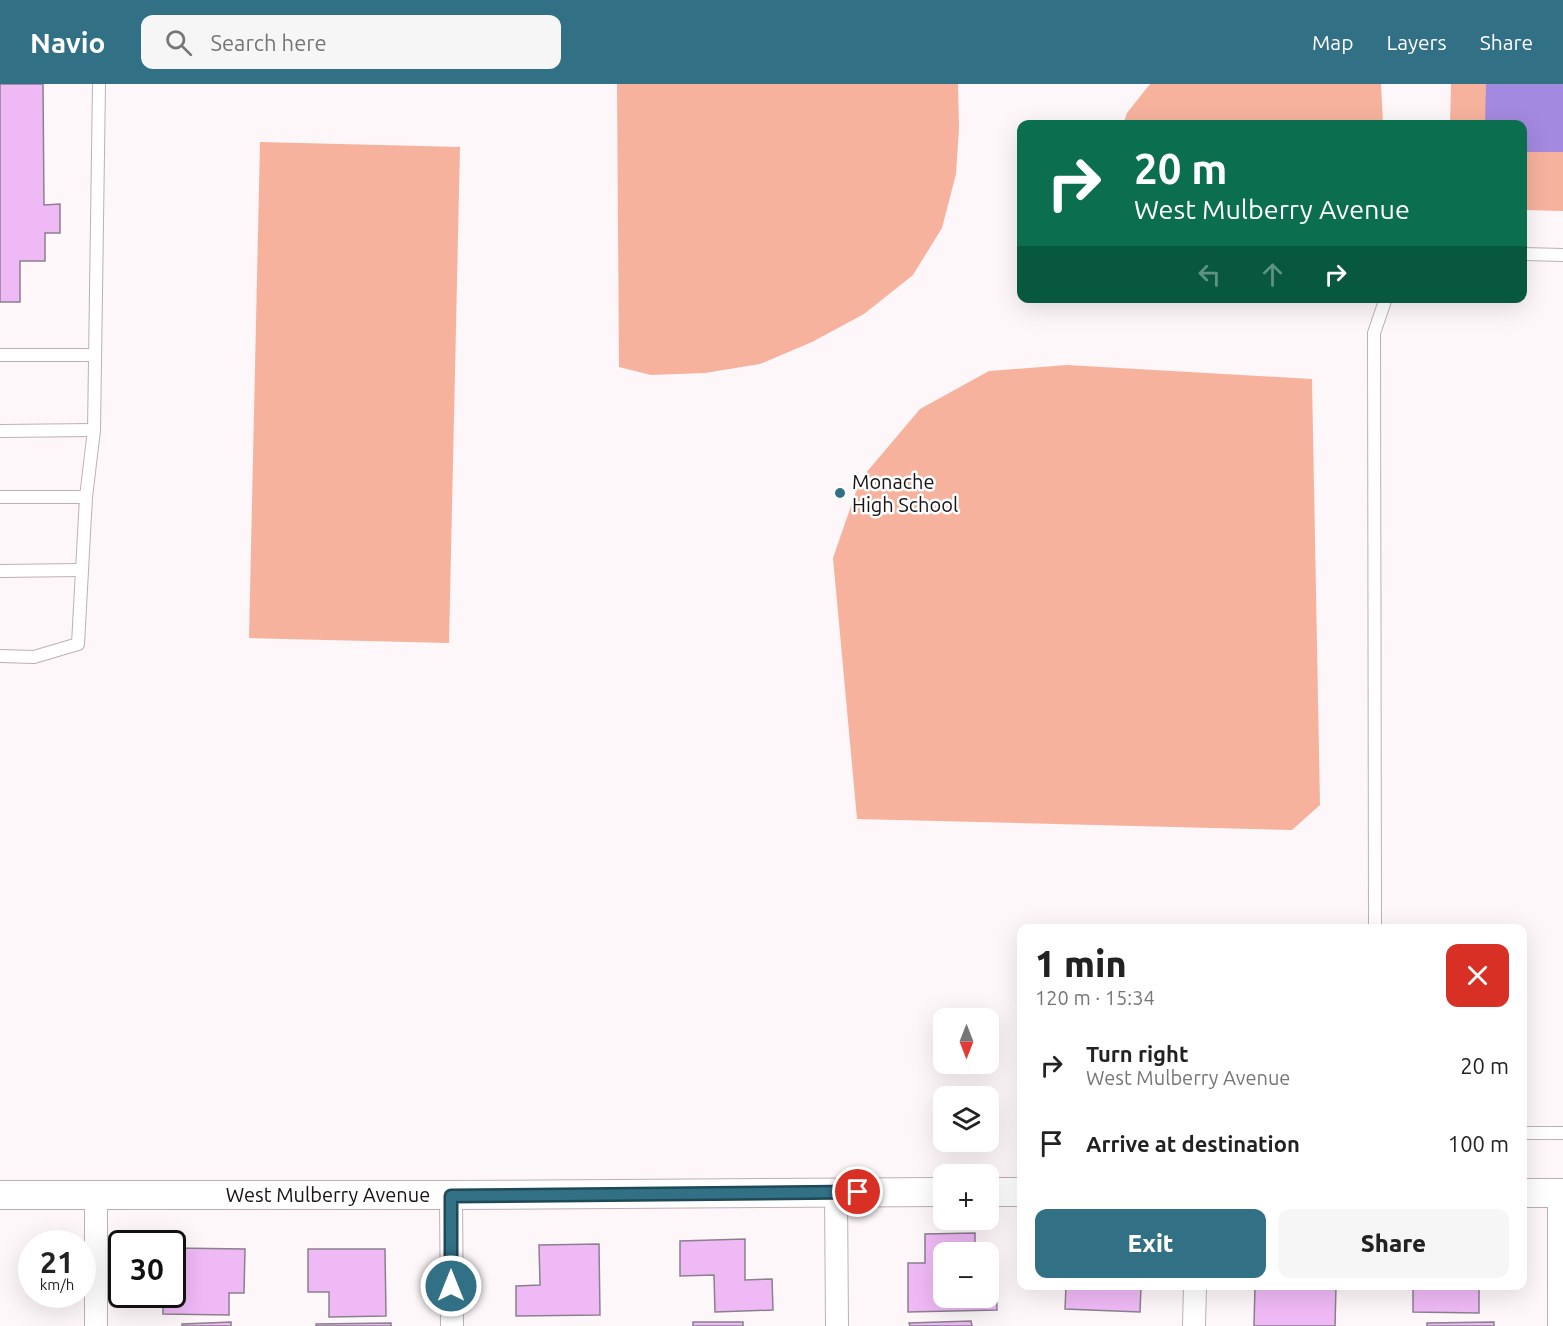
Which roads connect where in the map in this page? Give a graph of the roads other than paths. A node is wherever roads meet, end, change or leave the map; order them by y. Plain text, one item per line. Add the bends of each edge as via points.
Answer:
1 (99, 84) edge
2 (1527, 254) edge
3 (1563, 255) edge
4 (1384, 303) edge
5 (0, 355) edge
6 (94, 355) junction
7 (94, 430) junction
8 (0, 431) edge
9 (0, 497) edge
10 (86, 497) junction
11 (82, 570) junction
12 (0, 571) edge
13 (0, 656) edge
14 (1375, 924) edge
15 (1527, 1133) edge
16 (1563, 1133) edge
17 (836, 1192) junction
18 (933, 1192) edge
19 (999, 1192) edge
20 (1017, 1192) edge
21 (1527, 1193) edge
22 (1561, 1193) edge
23 (0, 1195) edge
24 (96, 1195) junction
25 (451, 1196) junction
26 (1195, 1290) edge
27 (96, 1326) edge
28 (452, 1326) edge
29 (837, 1326) edge
30 (1194, 1326) edge
31 (1559, 1326) edge

1 - 6 lane
2 - 3 lane
4 - 14 lane via 1374,333
5 - 6 lane
6 - 7 lane
7 - 8 lane
7 - 10 lane
9 - 10 lane
10 - 11 lane
11 - 12 lane
11 - 13 lane via 78,644 34,657
15 - 16 lane
17 - 18 street, West Mulberry Avenue
17 - 25 street, West Mulberry Avenue
17 - 29 street
19 - 20 street
21 - 22 street
22 - 31 street
23 - 24 street, West Mulberry Avenue
24 - 25 street, West Mulberry Avenue
24 - 27 street
25 - 28 street
26 - 30 street

